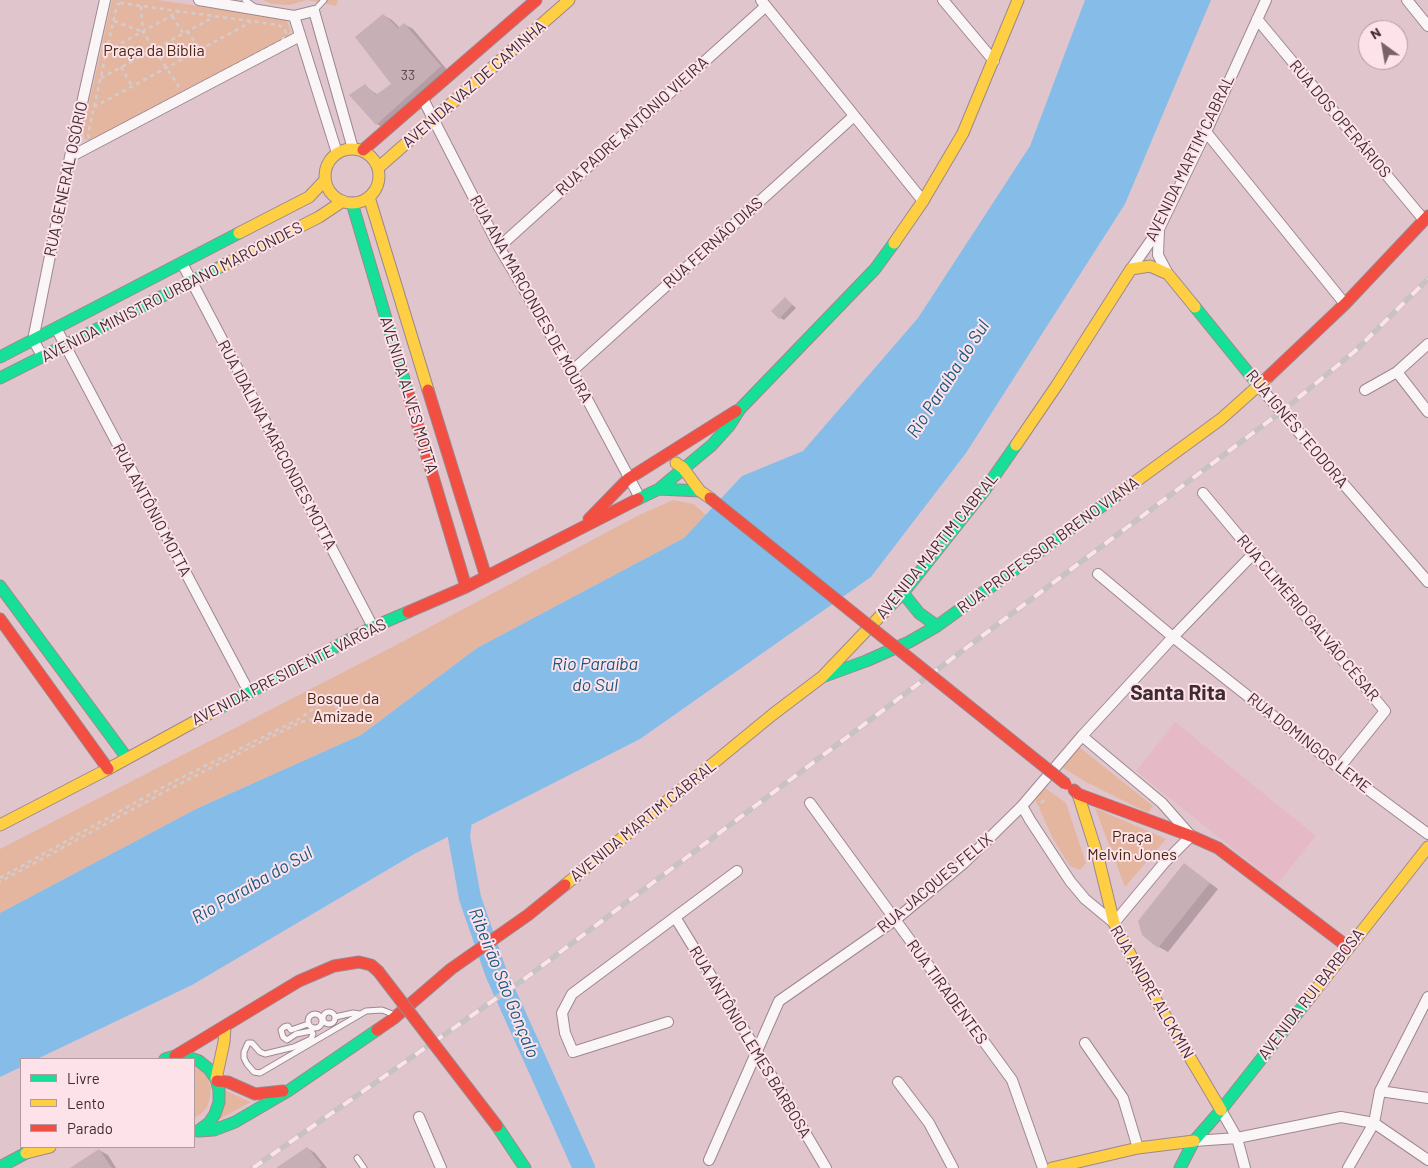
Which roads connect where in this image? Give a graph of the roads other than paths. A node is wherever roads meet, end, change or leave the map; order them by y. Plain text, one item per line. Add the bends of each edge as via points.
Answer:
1 (106, 0) edge
2 (199, 0) edge
3 (245, 0) edge
4 (324, 0) edge
5 (536, 0) edge
6 (569, 0) edge
7 (942, 0) edge
8 (1018, 0) edge
9 (1266, 0) edge
10 (1407, 0) edge
11 (763, 3) edge
12 (258, 10) junction
13 (314, 11) junction
14 (294, 16) junction
15 (1256, 18) junction
16 (1428, 26) edge
17 (300, 36) junction
18 (994, 61) junction
19 (423, 99) junction
20 (854, 116) junction
21 (433, 119) junction
22 (1206, 132) junction
23 (358, 149) junction
24 (337, 153) junction
25 (70, 157) junction
26 (378, 168) junction
27 (325, 180) junction
28 (369, 197) junction
29 (923, 201) junction
30 (347, 202) junction
31 (1426, 218) edge
32 (1158, 229) junction
33 (499, 247) junction
34 (182, 263) junction
35 (1131, 269) junction
36 (1168, 274) junction
37 (192, 282) junction
38 (1345, 304) junction
39 (56, 328) junction
40 (33, 340) junction
41 (1428, 344) edge
42 (65, 346) junction
43 (0, 357) edge
44 (43, 357) junction
45 (572, 371) junction
46 (1398, 372) junction
47 (0, 378) edge
48 (427, 385) junction
49 (1259, 386) junction
50 (408, 390) junction
51 (1365, 390) dead end
52 (740, 409) junction
53 (1428, 412) edge
54 (665, 456) junction
55 (683, 468) junction
56 (628, 479) junction
57 (659, 488) junction
58 (700, 491) junction
59 (1203, 493) dead end
60 (640, 498) junction
61 (582, 527) junction
62 (1254, 553) junction
63 (1098, 574) dead end
64 (486, 577) junction
65 (1428, 582) edge
66 (0, 586) edge
67 (466, 587) junction
68 (903, 593) junction
69 (0, 619) edge
70 (937, 626) junction
71 (372, 627) junction
72 (1173, 637) junction
73 (822, 677) junction
74 (249, 692) junction
75 (1082, 736) junction
76 (127, 758) junction
77 (1340, 768) junction
78 (108, 769) junction
79 (1078, 794) junction
80 (810, 803) dead end
81 (1022, 806) junction
82 (0, 825) edge
83 (1428, 834) edge
84 (1191, 836) junction
85 (1428, 847) edge
86 (737, 871) dead end
87 (675, 917) junction
88 (895, 920) junction
89 (1114, 923) junction
90 (1348, 947) junction
91 (1428, 997) edge
92 (360, 1014) junction
93 (398, 1016) junction
94 (335, 1017) junction
95 (323, 1020) junction
96 (668, 1022) dead end
97 (308, 1024) junction
98 (225, 1027) junction
99 (1085, 1043) dead end
100 (757, 1051) junction
101 (170, 1058) edge
102 (191, 1058) edge
103 (195, 1060) edge
104 (216, 1080) junction
105 (898, 1082) dead end
106 (288, 1090) junction
107 (1380, 1091) junction
108 (1428, 1098) edge
109 (1221, 1110) junction
110 (419, 1117) dead end
111 (1374, 1123) junction
112 (196, 1132) edge
113 (1237, 1138) junction
114 (1194, 1142) junction
115 (43, 1148) edge
116 (1138, 1148) junction
117 (30, 1150) edge
118 (357, 1158) dead end
119 (708, 1160) dead end
120 (1428, 1160) edge
121 (0, 1167) edge
122 (364, 1168) edge
123 (441, 1168) edge
124 (525, 1168) edge
125 (826, 1168) edge
126 (953, 1168) edge
127 (1043, 1168) edge
128 (1052, 1168) edge
129 (1180, 1168) edge
130 (1246, 1168) edge
131 (1348, 1168) edge

1 - 25 street, RUA GENERAL OSÓRIO
2 - 12 street
3 - 12 lane
4 - 13 lane
5 - 19 street, AVENIDA VAZ DE CAMINHA
6 - 21 street, AVENIDA VAZ DE CAMINHA
7 - 18 street
8 - 18 street, AVENIDA PRESIDENTE VARGAS
9 - 15 street, AVENIDA MARTIM CABRAL
10 - 16 street
11 - 20 street
11 - 33 street, RUA PADRE ANTÔNIO VIEIRA
12 - 14 street
13 - 14 street
13 - 23 street
14 - 17 street
15 - 22 street, AVENIDA MARTIM CABRAL
15 - 31 street, RUA DOS OPERÁRIOS
17 - 24 street
17 - 25 street
18 - 29 street, AVENIDA PRESIDENTE VARGAS via 963,133
19 - 21 street, RUA ANA MARCONDES DE MOURA
19 - 23 street, AVENIDA VAZ DE CAMINHA
20 - 29 street
20 - 45 street, RUA FERNÃO DIAS
21 - 26 street, AVENIDA VAZ DE CAMINHA
21 - 33 street, RUA ANA MARCONDES DE MOURA
22 - 32 street, AVENIDA MARTIM CABRAL
22 - 38 street
23 - 24 street
23 - 26 street via 371,156
24 - 27 street via 325,170
25 - 40 street, RUA GENERAL OSÓRIO
26 - 28 street via 376,190
27 - 30 street via 331,193
27 - 34 street, AVENIDA MINISTRO URBANO MARCONDES via 310,197
28 - 30 street
28 - 48 street, AVENIDA ALVES MOTTA
29 - 52 street, AVENIDA PRESIDENTE VARGAS via 875,269
30 - 37 street, AVENIDA MINISTRO URBANO MARCONDES
30 - 50 street, AVENIDA ALVES MOTTA
31 - 38 street, RUA PROFESSOR BRENO VIANA
32 - 35 street, AVENIDA MARTIM CABRAL
32 - 36 street via 1158,255
33 - 45 street, RUA ANA MARCONDES DE MOURA
34 - 37 street, RUA IDALINA MARCONDES MOTTA
34 - 39 street, AVENIDA MINISTRO URBANO MARCONDES
35 - 36 street via 1150,266
35 - 68 street, AVENIDA MARTIM CABRAL via 984,491
36 - 49 street, RUA IGNÊS TEODORA
37 - 42 street, AVENIDA MINISTRO URBANO MARCONDES
37 - 71 street, RUA IDALINA MARCONDES MOTTA
38 - 49 street, RUA PROFESSOR BRENO VIANA
39 - 40 street, AVENIDA MINISTRO URBANO MARCONDES
39 - 42 street, RUA ANTÔNIO MOTTA
40 - 43 street, AVENIDA MINISTRO URBANO MARCONDES
40 - 44 street
41 - 46 street
42 - 44 street, AVENIDA MINISTRO URBANO MARCONDES
42 - 74 street, RUA ANTÔNIO MOTTA
44 - 47 street, AVENIDA MINISTRO URBANO MARCONDES
45 - 56 street, RUA ANA MARCONDES DE MOURA
46 - 51 street
46 - 53 street
48 - 50 street
48 - 64 street, AVENIDA ALVES MOTTA
49 - 65 street, RUA IGNÊS TEODORA
49 - 70 street, RUA PROFESSOR BRENO VIANA via 1221,419
50 - 67 street, AVENIDA ALVES MOTTA
52 - 54 street, AVENIDA PRESIDENTE VARGAS
52 - 55 street, AVENIDA PRESIDENTE VARGAS via 712,445
54 - 55 street
54 - 56 street, AVENIDA PRESIDENTE VARGAS
55 - 57 street, AVENIDA PRESIDENTE VARGAS
55 - 58 street
56 - 60 street, RUA ANA MARCONDES DE MOURA
56 - 61 street, AVENIDA PRESIDENTE VARGAS
57 - 58 street
57 - 60 street, AVENIDA PRESIDENTE VARGAS
58 - 79 street, bridge
59 - 62 street, RUA CLIMÉRIO GALVÃO CÉSAR
60 - 61 street, AVENIDA PRESIDENTE VARGAS
61 - 64 street, AVENIDA PRESIDENTE VARGAS
62 - 72 street, RUA JACQUES FELIX
62 - 77 street, RUA CLIMÉRIO GALVÃO CÉSAR via 1385,711
63 - 72 street, RUA DOMINGOS LEME
64 - 67 street, AVENIDA PRESIDENTE VARGAS
66 - 76 street
67 - 71 street, AVENIDA PRESIDENTE VARGAS
68 - 70 street
68 - 73 street, AVENIDA MARTIM CABRAL
69 - 78 street
70 - 73 street, RUA PROFESSOR BRENO VIANA via 909,642
71 - 74 street, AVENIDA PRESIDENTE VARGAS
72 - 75 street, RUA JACQUES FELIX
72 - 77 street, RUA DOMINGOS LEME
73 - 93 street, AVENIDA MARTIM CABRAL via 528,915 451,969
74 - 76 street, AVENIDA PRESIDENTE VARGAS
75 - 81 street, RUA JACQUES FELIX
75 - 84 street via 1162,803
76 - 78 street, AVENIDA PRESIDENTE VARGAS
77 - 83 street, RUA DOMINGOS LEME
78 - 82 street, AVENIDA PRESIDENTE VARGAS
79 - 84 street
79 - 89 street
80 - 88 street, RUA TIRADENTES
81 - 88 street, RUA JACQUES FELIX via 964,862
81 - 89 street, RUA ANDRÉ ALCKMIN via 1070,881 1085,899
84 - 89 street
84 - 90 street via 1218,848
85 - 90 street, AVENIDA RUI BARBOSA
86 - 87 street
87 - 96 street via 572,994 562,1013 565,1034 573,1052
87 - 100 street, RUA ANTÔNIO LEMES BARBOSA
88 - 100 street, RUA JACQUES FELIX via 780,1001
88 - 127 street, RUA TIRADENTES via 1012,1080
89 - 109 street, RUA ANDRÉ ALCKMIN
90 - 109 street, AVENIDA RUI BARBOSA
91 - 107 street
92 - 93 lane via 382,1010
92 - 94 lane
92 - 97 lane via 260,1073 254,1072 247,1064 244,1052 248,1043 265,1054 294,1047 311,1039 311,1031 286,1040 281,1030
93 - 106 street, AVENIDA MARTIM CABRAL
94 - 95 lane via 332,1024
94 - 95 lane via 327,1012
95 - 97 lane via 320,1027
95 - 97 lane via 313,1015
98 - 101 street
98 - 104 street
98 - 124 street, bridge via 299,981 334,966 359,962 371,965 497,1126
99 - 116 street via 1123,1098
100 - 119 street, RUA JACQUES FELIX
100 - 125 street, RUA ANTÔNIO LEMES BARBOSA
101 - 102 street
103 - 104 street via 209,1069
104 - 106 street via 255,1094
104 - 112 street via 219,1102 215,1114
105 - 126 street via 929,1123
106 - 112 street, AVENIDA MARTIM CABRAL via 235,1122 214,1130
107 - 108 street
107 - 111 street
109 - 113 street, RUA ANDRÉ ALCKMIN
109 - 114 street, AVENIDA RUI BARBOSA
110 - 123 street
111 - 113 street via 1341,1117
111 - 120 street
111 - 131 street
113 - 114 street
113 - 130 street, RUA ANDRÉ ALCKMIN
114 - 116 street
114 - 129 street, AVENIDA RUI BARBOSA
115 - 117 street
116 - 128 street
117 - 121 street
118 - 122 lane

